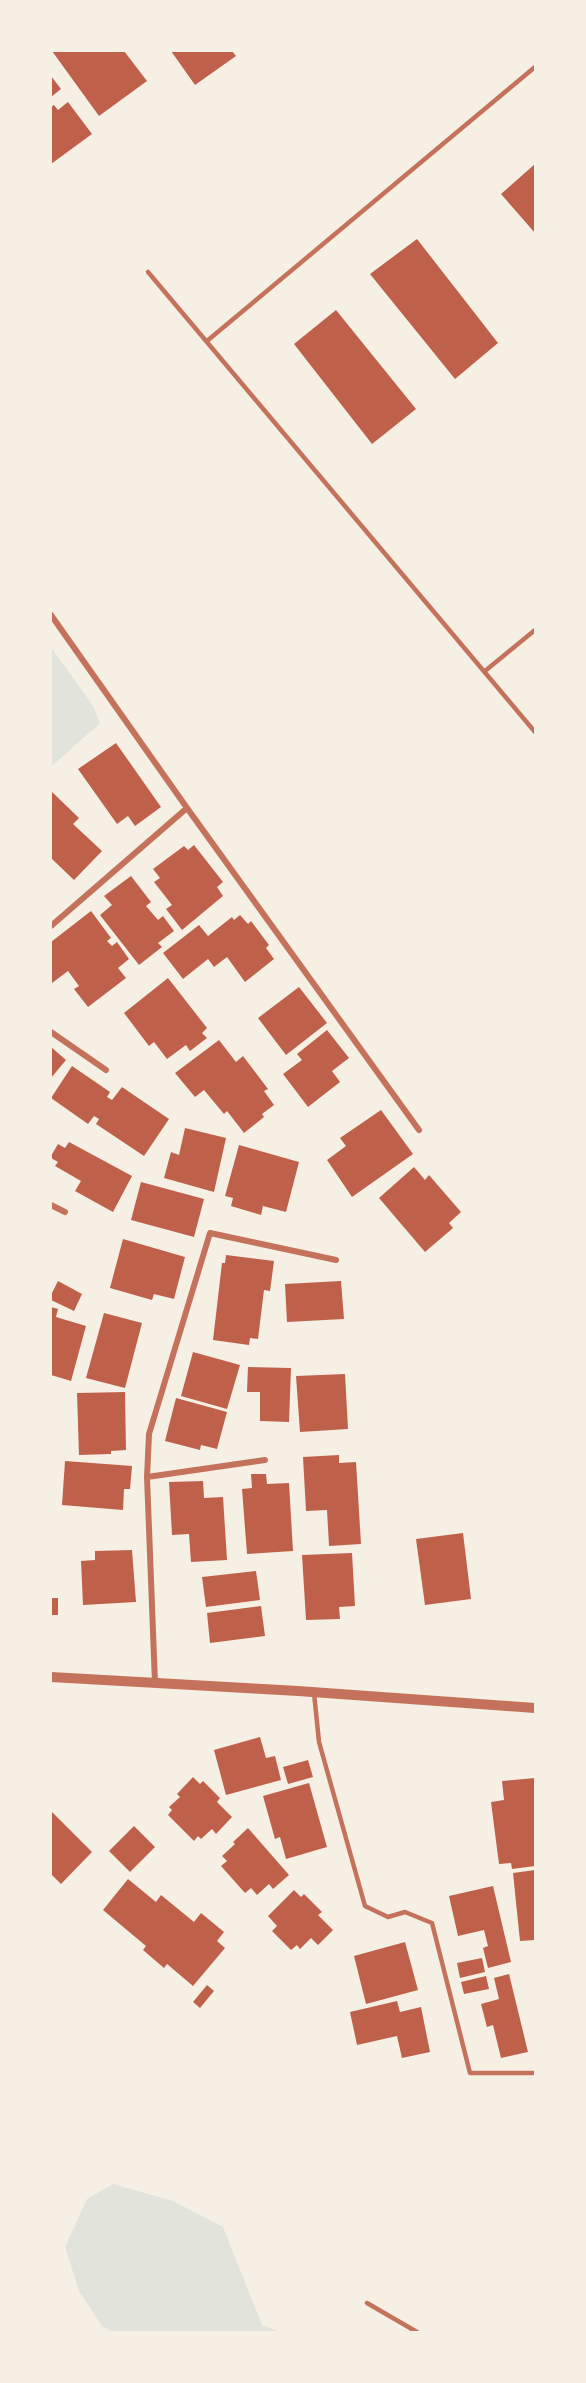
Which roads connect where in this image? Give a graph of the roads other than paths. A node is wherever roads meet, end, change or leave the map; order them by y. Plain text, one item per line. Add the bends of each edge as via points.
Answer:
1 (535, 67) edge
2 (148, 272) dead end
3 (207, 341) junction
4 (51, 615) edge
5 (535, 630) edge
6 (485, 671) junction
7 (535, 732) edge
8 (187, 808) junction
9 (51, 926) edge
10 (51, 1032) edge
11 (106, 1071) dead end
12 (419, 1130) dead end
13 (51, 1205) edge
14 (66, 1212) dead end
15 (336, 1260) dead end
16 (265, 1460) dead end
17 (147, 1477) junction
18 (51, 1677) edge
19 (155, 1684) junction
20 (314, 1693) junction
21 (535, 1708) edge
22 (535, 2073) edge
23 (367, 2303) dead end
24 (417, 2332) edge

1 - 3 lane
2 - 3 lane
3 - 6 lane
4 - 8 street
5 - 6 lane
6 - 7 lane
8 - 9 street
8 - 12 street
10 - 11 street
13 - 14 street
15 - 17 street via 210,1233 148,1434
16 - 17 street
17 - 19 street
18 - 19 street
19 - 20 street
20 - 21 street
20 - 22 lane via 319,1742 365,1906 388,1917 405,1912 432,1923 470,2073
23 - 24 lane

